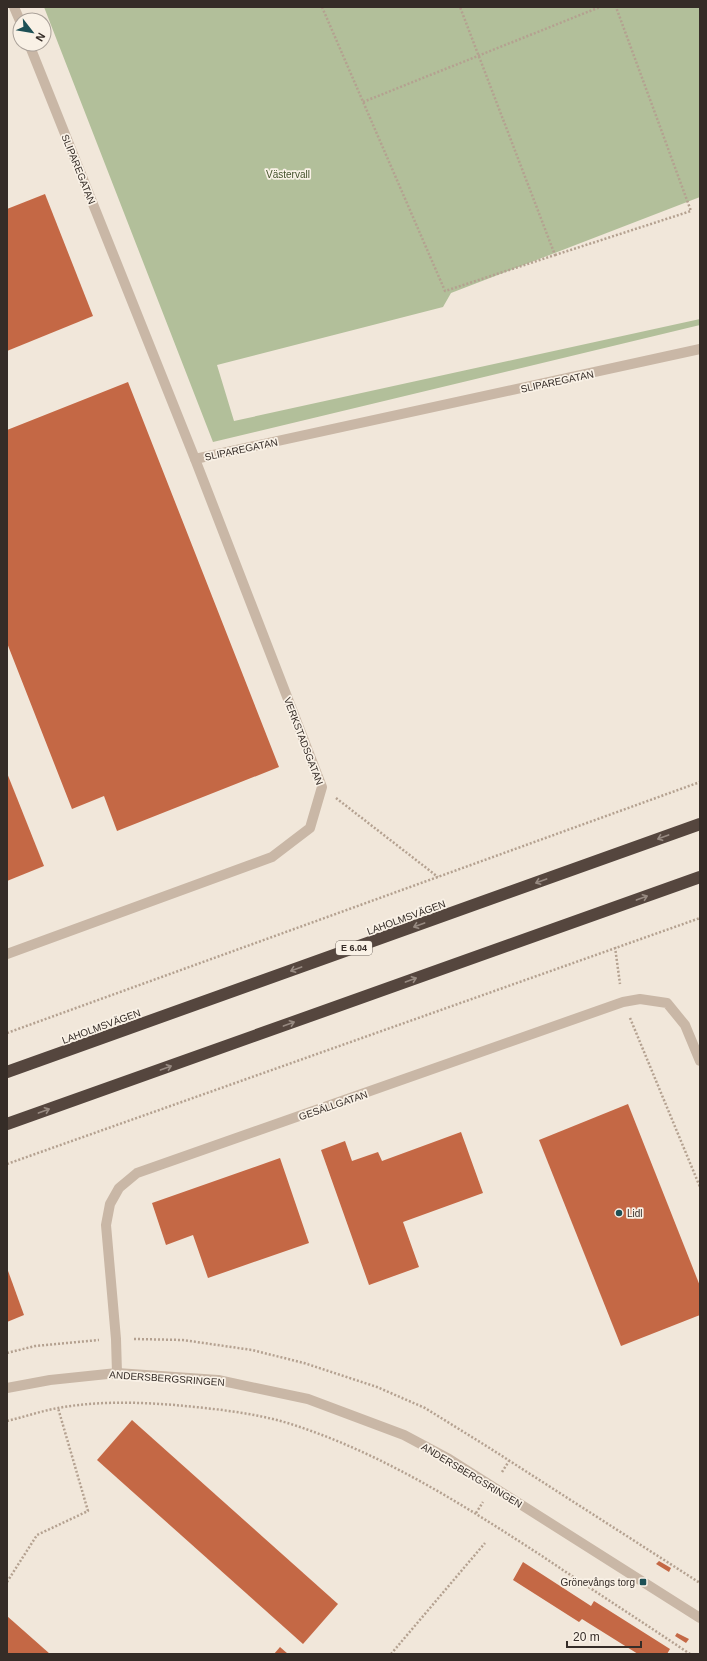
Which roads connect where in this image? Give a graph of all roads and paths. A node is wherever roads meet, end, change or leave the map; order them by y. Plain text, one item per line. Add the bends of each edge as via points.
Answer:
1 (322, 7) edge
2 (460, 7) edge
3 (600, 7) edge
4 (616, 7) edge
5 (32, 52) edge
6 (479, 56) junction
7 (363, 102) junction
8 (555, 255) junction
9 (700, 348) edge
10 (195, 459) junction
11 (700, 782) edge
12 (322, 787) junction
13 (700, 824) edge
14 (438, 878) junction
15 (700, 878) edge
16 (700, 918) edge
17 (615, 948) junction
18 (7, 954) edge
19 (623, 1002) junction
20 (7, 1033) edge
21 (700, 1061) edge
22 (7, 1072) edge
23 (7, 1124) edge
24 (7, 1164) edge
25 (700, 1187) edge
26 (117, 1373) junction
27 (7, 1388) edge
28 (58, 1408) junction
29 (7, 1421) edge
30 (485, 1543) dead end
31 (7, 1582) edge
32 (700, 1618) edge
33 (391, 1654) edge
34 (690, 1654) edge

1 - 7 path
2 - 6 path
3 - 6 path
4 - 8 path via 691,211
5 - 10 street, SLIPAREGATAN
6 - 7 path
6 - 8 path
7 - 8 path via 445,292
9 - 10 street, SLIPAREGATAN
10 - 12 street, VERKSTADSGATAN
11 - 14 path
12 - 14 path
12 - 18 street, VERKSTADSGATAN via 310,828 272,856
13 -> 22 highway, LAHOLMSVÄGEN / E 6.04
14 - 20 path
23 -> 15 highway
16 - 17 path
17 - 19 path
17 - 24 path
19 - 21 street, GESÄLLGATAN via 640,999 667,1003 685,1025
19 - 25 path
19 - 26 street, GESÄLLGATAN via 137,1173 119,1188 110,1204 106,1225
26 - 27 street, ANDERSBERGSRINGEN via 50,1380
26 - 32 street, ANDERSBERGSRINGEN via 218,1380 308,1398 404,1435 449,1459
28 - 29 path
28 - 31 path via 88,1511 37,1535
28 - 34 path via 104,1403 200,1407 270,1419 307,1430 414,1476 459,1502
30 - 33 path

